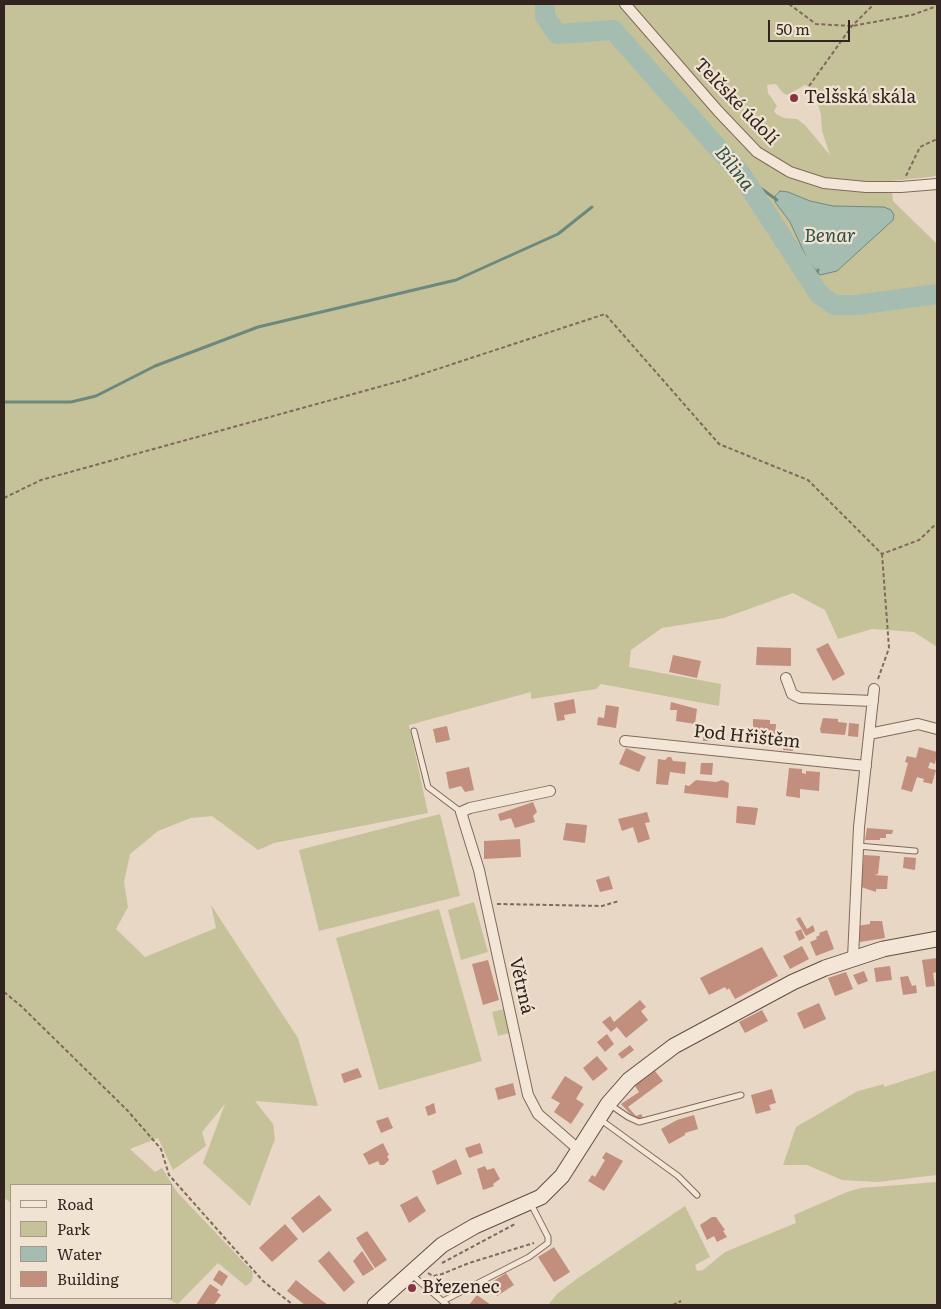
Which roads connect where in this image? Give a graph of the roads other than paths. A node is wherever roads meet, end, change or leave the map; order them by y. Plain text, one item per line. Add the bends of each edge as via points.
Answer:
1 (625, 4) edge
2 (937, 184) edge
3 (786, 678) dead end
4 (874, 689) road end
5 (873, 701) junction
6 (937, 729) edge
7 (414, 731) dead end
8 (869, 734) junction
9 (625, 741) dead end
10 (866, 766) junction
11 (550, 791) dead end
12 (460, 812) junction
13 (858, 846) junction
14 (915, 851) dead end
15 (937, 939) edge
16 (852, 958) junction
17 (741, 1095) dead end
18 (608, 1104) junction
19 (598, 1118) junction
20 (578, 1149) junction
21 (697, 1196) dead end
22 (531, 1203) junction
23 (410, 1273) junction
24 (445, 1303) edge
25 (375, 1305) edge

1 - 2 street, Telčské údolí via 757,152 790,172 824,182 866,187
3 - 5 street via 792,694 800,698
4 - 5 street
5 - 8 street
6 - 8 street via 918,724
7 - 12 lane via 428,787
8 - 10 street
9 - 10 street, Pod Hřištěm
10 - 13 street
11 - 12 street
12 - 20 street, Větrná via 487,903 528,1095 538,1114
13 - 14 lane
13 - 16 street
15 - 16 street
16 - 18 street via 794,982 674,1046 629,1080
17 - 18 lane via 639,1122
18 - 19 street
19 - 20 street
19 - 21 lane via 678,1176
20 - 22 street via 553,1186
22 - 23 street via 460,1234
22 - 24 lane via 548,1240 544,1246
23 - 24 lane
23 - 25 street

